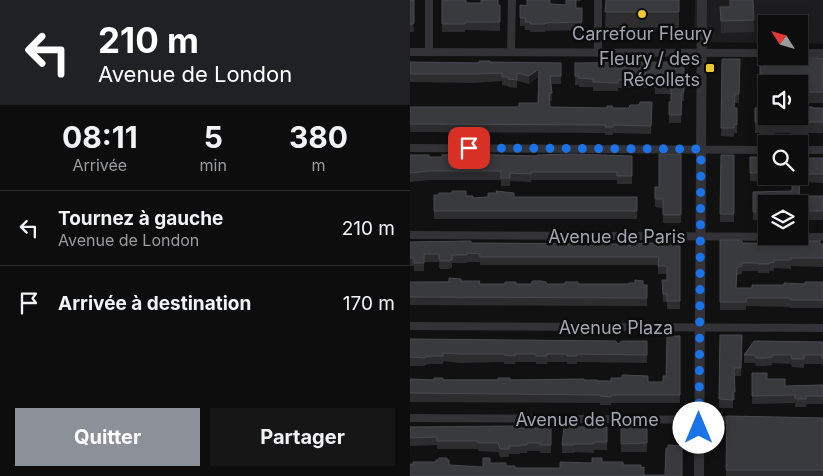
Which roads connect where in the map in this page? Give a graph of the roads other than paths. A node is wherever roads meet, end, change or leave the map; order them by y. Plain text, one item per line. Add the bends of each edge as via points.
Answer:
1 (429, 0) edge
2 (512, 0) edge
3 (598, 0) edge
4 (702, 0) edge
5 (410, 52) edge
6 (429, 52) junction
7 (511, 52) junction
8 (598, 52) junction
9 (702, 53) junction
10 (758, 53) edge
11 (808, 53) edge
12 (823, 53) edge
13 (410, 148) edge
14 (701, 149) junction
15 (758, 150) edge
16 (808, 150) edge
17 (823, 150) edge
18 (410, 235) edge
19 (700, 236) junction
20 (823, 237) edge
21 (410, 326) edge
22 (700, 328) junction
23 (823, 328) edge
24 (410, 418) edge
25 (699, 420) junction
26 (746, 420) edge
27 (699, 476) edge

1 - 6 street
2 - 7 street
3 - 8 street
4 - 9 street
5 - 6 street
6 - 7 street
7 - 8 street
8 - 9 street
9 - 10 street
9 - 14 street
11 - 12 street
13 - 14 street
14 - 15 street
14 - 19 street
16 - 17 street
18 - 19 street, Avenue de Paris
19 - 20 street, Avenue de Paris
19 - 22 street
21 - 22 street, Avenue Plaza
22 - 23 street, Avenue Plaza
22 - 25 street
24 - 25 street, Avenue de Rome
25 - 26 street, Avenue de Rome
25 - 27 street

